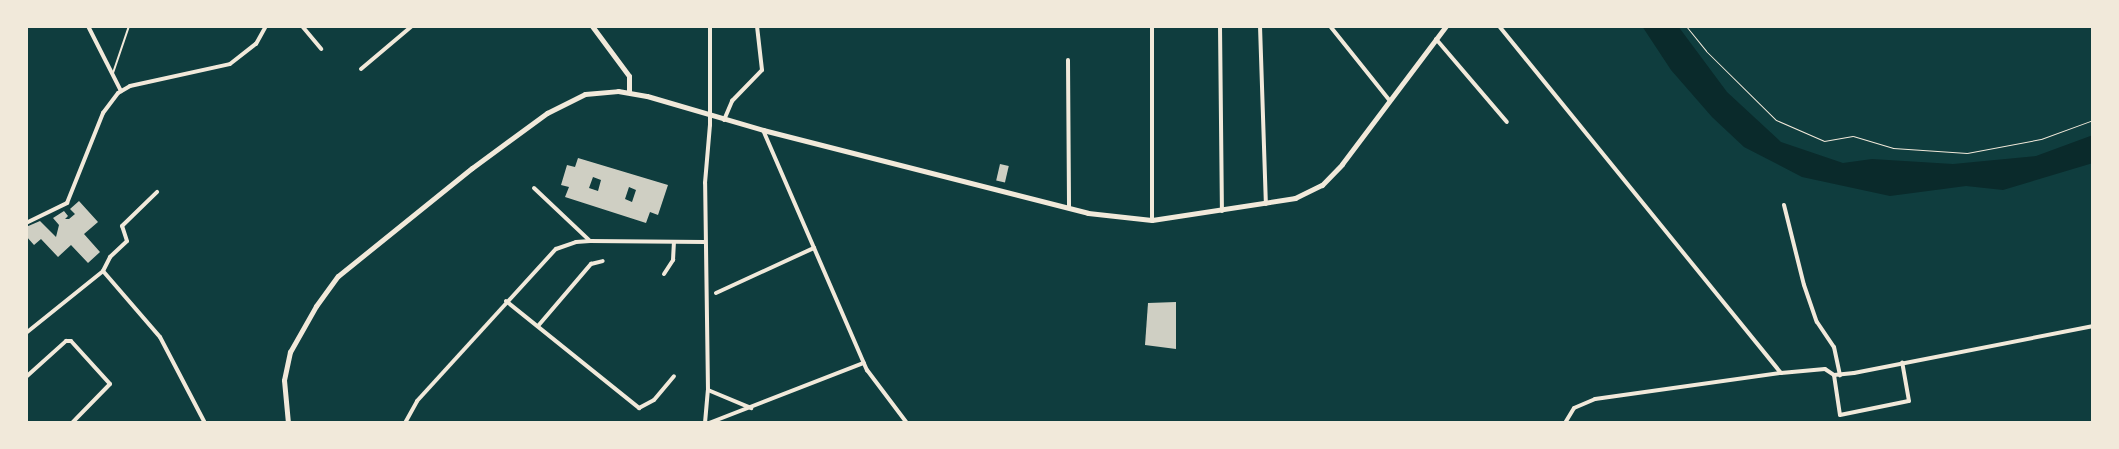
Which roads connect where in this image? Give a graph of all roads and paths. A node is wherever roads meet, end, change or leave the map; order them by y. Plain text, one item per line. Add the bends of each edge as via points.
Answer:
1 (88, 26) edge
2 (129, 26) edge
3 (266, 26) edge
4 (302, 26) edge
5 (412, 26) edge
6 (592, 26) edge
7 (710, 26) edge
8 (758, 26) edge
9 (1152, 26) edge
10 (1220, 26) edge
11 (1260, 26) edge
12 (1330, 26) edge
13 (1446, 26) edge
14 (1499, 26) edge
15 (1686, 26) edge
16 (1436, 39) junction
17 (321, 48) dead end
18 (1068, 60) dead end
19 (361, 69) dead end
20 (113, 75) junction
21 (121, 90) junction
22 (629, 92) junction
23 (1390, 100) junction
24 (709, 116) junction
25 (724, 120) junction
26 (2093, 120) edge
27 (1507, 122) dead end
28 (763, 130) junction
29 (534, 188) dead end
30 (157, 192) dead end
31 (1266, 204) junction
32 (1784, 204) dead end
33 (1069, 208) junction
34 (1222, 211) junction
35 (1152, 220) junction
36 (26, 223) edge
37 (590, 241) junction
38 (674, 242) junction
39 (705, 242) junction
40 (814, 248) junction
41 (603, 261) dead end
42 (103, 271) junction
43 (664, 274) dead end
44 (716, 293) dead end
45 (506, 301) junction
46 (538, 326) junction
47 (2093, 326) edge
48 (26, 333) edge
49 (864, 363) junction
50 (1902, 363) junction
51 (1781, 373) junction
52 (1837, 375) junction
53 (674, 376) dead end
54 (26, 377) edge
55 (708, 390) junction
56 (751, 408) junction
57 (72, 423) edge
58 (205, 423) edge
59 (288, 423) edge
60 (405, 423) edge
61 (707, 423) edge
62 (907, 423) edge
63 (1566, 423) edge

1 - 20 street
2 - 20 lane
3 - 21 street via 256,44 230,64
4 - 17 street
5 - 19 street
6 - 22 street via 628,76
7 - 24 street
8 - 25 street via 762,70 732,101
9 - 35 street
10 - 34 street
11 - 31 street
12 - 23 street
13 - 16 street
14 - 51 street
15 - 26 path via 1706,52 1776,120 1824,141 1853,136 1893,148 1967,153 1998,150 2068,131
16 - 23 street
16 - 27 street
18 - 33 street
20 - 21 street
21 - 36 street via 106,107 67,203
22 - 24 street
22 - 59 street via 585,94 547,113 472,168 338,276 316,306 290,352 284,380
23 - 31 street via 1325,183 1299,197
24 - 25 street
24 - 39 street
25 - 28 street
28 - 33 street
28 - 40 street
29 - 37 street
30 - 42 street via 122,226 127,241 110,257
31 - 34 street
32 - 52 street via 1804,285 1817,322 1834,347
33 - 35 street via 1112,218
34 - 35 street
37 - 38 street
37 - 45 street via 556,249
38 - 39 street
38 - 43 street via 673,260
39 - 55 street
40 - 44 street
40 - 49 street
41 - 46 street via 591,264
42 - 48 street
42 - 58 street via 160,337
45 - 46 street
45 - 60 street via 417,401
46 - 53 street via 639,408 654,400
47 - 50 street
49 - 56 street
49 - 62 street via 880,392
50 - 52 street
50 - 52 street via 1909,401 1840,415
51 - 52 street via 1825,369
51 - 63 street via 1595,399 1574,408
54 - 57 street via 71,341 110,384
55 - 56 street
55 - 61 street
56 - 61 street

